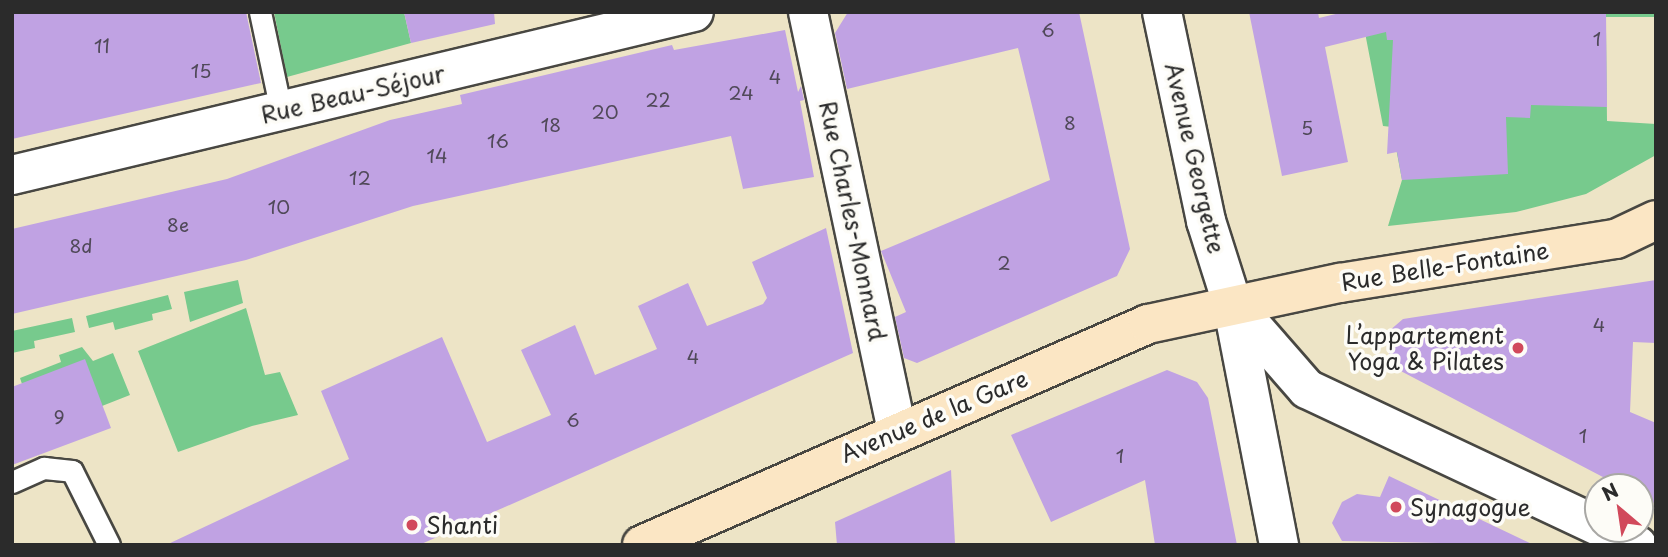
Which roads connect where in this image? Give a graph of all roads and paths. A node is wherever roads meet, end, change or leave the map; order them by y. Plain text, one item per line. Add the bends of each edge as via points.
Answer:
1 (260, 12) edge
2 (694, 12) edge
3 (807, 12) edge
4 (1161, 12) edge
5 (281, 111) junction
6 (12, 175) edge
7 (1656, 220) edge
8 (1232, 303) junction
9 (897, 431) junction
10 (12, 482) edge
11 (1584, 519) edge
12 (109, 545) edge
13 (642, 545) edge
14 (1279, 545) edge

1 - 5 lane
2 - 5 street, Rue Beau-Séjour
3 - 9 street, Rue Charles-Monnard
4 - 8 street, Avenue Georgette via 1206,221
5 - 6 street, Rue Beau-Séjour
7 - 8 main road, Rue Belle-Fontaine via 1616,239
8 - 9 main road, Avenue de la Gare via 1148,324
8 - 11 street via 1307,389
8 - 14 street, Avenue Georgette
9 - 13 main road, Avenue de la Gare
10 - 12 lane via 44,468 72,471

